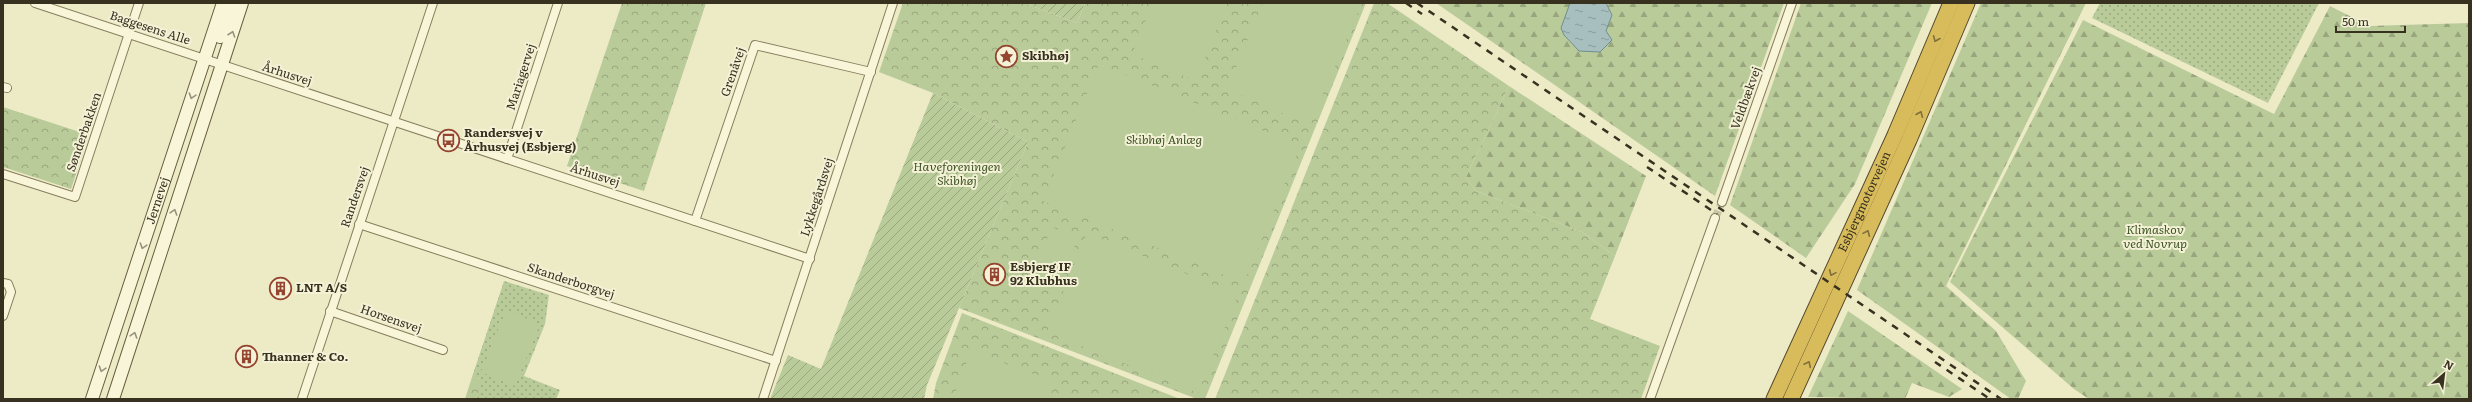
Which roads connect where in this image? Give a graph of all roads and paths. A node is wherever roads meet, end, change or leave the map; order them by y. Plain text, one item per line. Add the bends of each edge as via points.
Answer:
1 (35, 3) edge
2 (139, 3) edge
3 (223, 3) edge
4 (232, 3) edge
5 (242, 3) edge
6 (433, 3) edge
7 (558, 3) edge
8 (893, 3) edge
9 (1792, 3) edge
10 (1951, 3) edge
11 (1967, 3) edge
12 (129, 34) junction
13 (213, 62) junction
14 (871, 72) junction
15 (393, 121) junction
16 (198, 137) junction
17 (507, 159) junction
18 (3, 174) edge
19 (1722, 202) tunnel mouth
20 (1716, 218) tunnel mouth
21 (696, 221) junction
22 (359, 224) junction
23 (810, 258) junction
24 (3, 283) edge
25 (330, 311) junction
26 (3, 316) edge
27 (444, 350) dead end
28 (776, 361) junction
29 (92, 399) edge
30 (113, 399) edge
31 (302, 399) edge
32 (763, 399) edge
33 (1650, 399) edge
34 (1774, 399) edge
35 (1791, 399) edge

1 - 12 street, Baggesens Alle
2 - 12 street, Sønderbakken
3 - 13 main road, Jernevej
4 - 13 main road
13 -> 5 main road, Jernevej
6 - 15 street, Randersvej
7 - 17 street, Mariagervej
8 - 14 street, Lykkegårdsvej
9 - 19 street, Veldbækvej
10 -> 34 highway, Esbjergmotorvejen via 1892,142
35 -> 11 highway, Esbjergmotorvejen via 1910,140
12 - 13 street, Baggesens Alle
12 - 18 street, Sønderbakken via 74,197
13 - 15 street, Århusvej
13 - 16 main road, Jernevej
13 - 16 main road via 195,125
13 -> 29 main road, Jernevej
14 - 21 street, Grenåvej via 755,45
14 - 23 street, Lykkegårdsvej
15 - 17 street, Århusvej
15 - 22 street, Randersvej
30 -> 16 main road, Jernevej
17 - 21 street, Århusvej
20 - 33 street
21 - 23 street, Århusvej
22 - 25 street, Randersvej
22 - 28 street, Skanderborgvej
23 - 28 street, Lykkegårdsvej
24 - 26 street via 8,284 11,292
25 - 27 street, Horsensvej
25 - 31 street, Randersvej
28 - 32 street, Lykkegårdsvej

